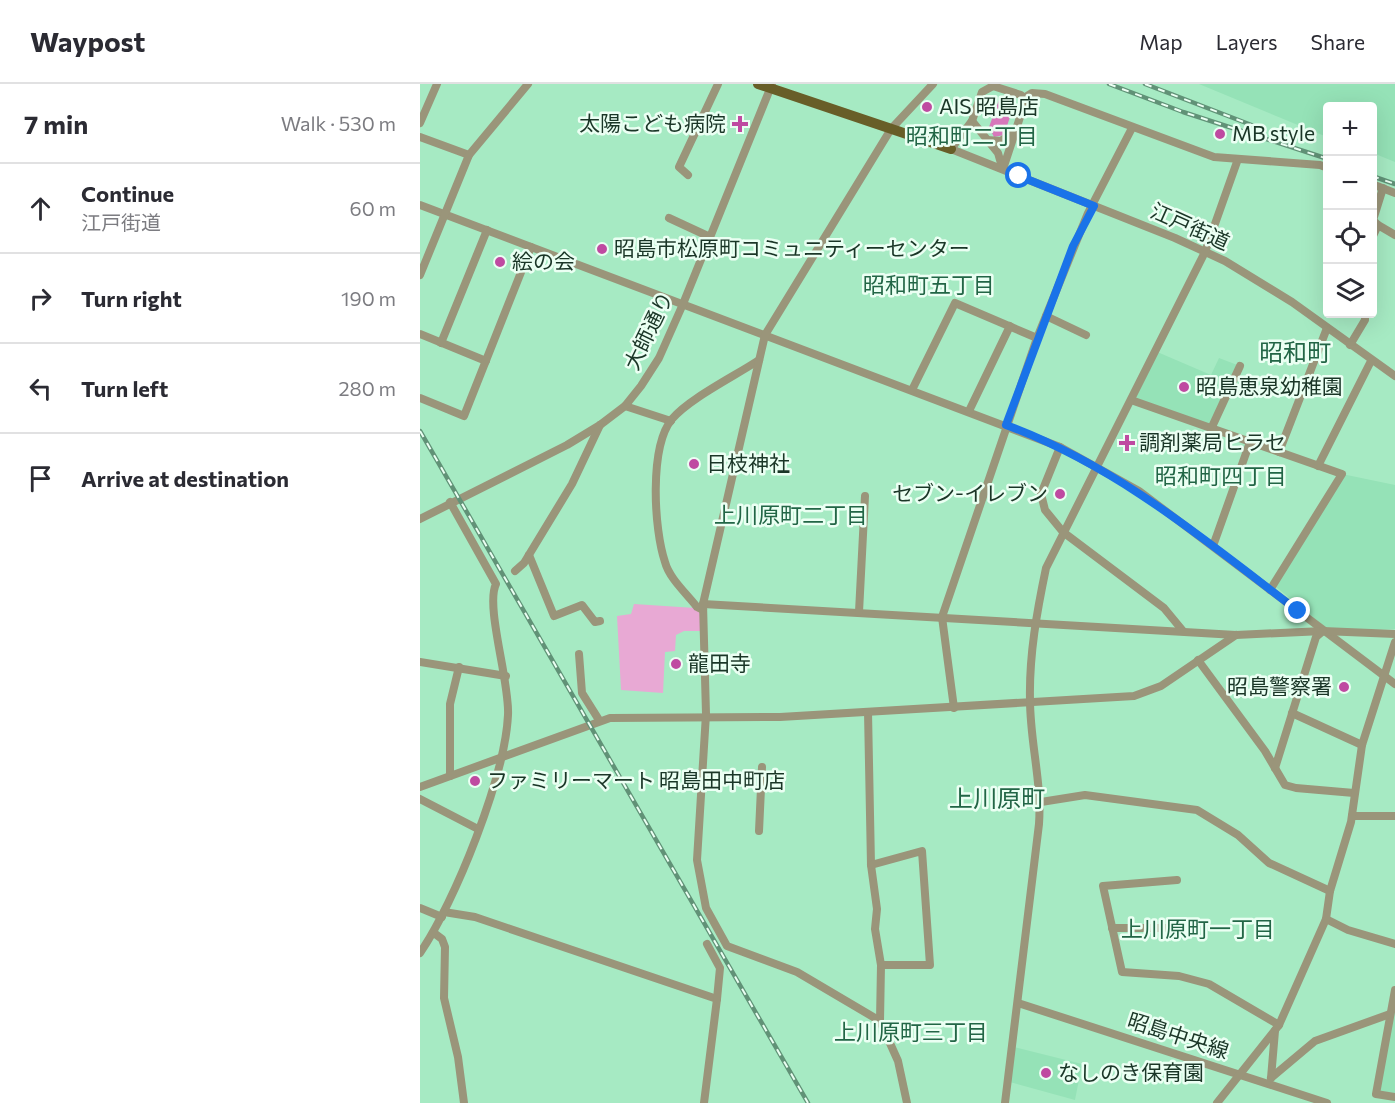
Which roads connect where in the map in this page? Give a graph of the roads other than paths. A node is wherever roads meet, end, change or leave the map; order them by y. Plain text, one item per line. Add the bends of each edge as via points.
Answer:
1 (437, 84) edge
2 (528, 84) edge
3 (718, 84) edge
4 (758, 84) edge
5 (933, 84) edge
6 (997, 85) edge
7 (771, 86) edge
8 (1024, 98) junction
9 (972, 121) junction
10 (420, 123) edge
11 (1017, 128) junction
12 (1132, 128) junction
13 (891, 129) junction
14 (420, 137) edge
15 (987, 140) junction
16 (951, 149) junction
17 (469, 156) junction
18 (1238, 159) junction
19 (1323, 166) edge
20 (1003, 170) junction
21 (688, 175) dead end
22 (1377, 186) edge
23 (1383, 188) junction
24 (1395, 193) edge
25 (420, 206) edge
26 (1094, 206) junction
27 (446, 216) junction
28 (669, 218) dead end
29 (1378, 225) joint
30 (487, 230) junction
31 (1395, 235) edge
32 (710, 237) junction
33 (531, 247) junction
34 (1205, 252) junction
35 (420, 274) edge
36 (683, 304) junction
37 (1046, 316) junction
38 (1365, 318) edge
39 (1010, 326) junction
40 (1327, 328) junction
41 (420, 334) edge
42 (765, 335) junction
43 (1086, 335) dead end
44 (1037, 338) junction
45 (441, 343) junction
46 (1350, 345) junction
47 (759, 360) junction
48 (486, 361) junction
49 (1371, 361) junction
50 (1240, 366) dead end
51 (1395, 376) edge
52 (912, 390) junction
53 (420, 398) edge
54 (1131, 400) junction
55 (625, 406) junction
56 (969, 411) junction
57 (671, 421) junction
58 (600, 425) junction
59 (1006, 425) junction
60 (1211, 429) junction
61 (1250, 442) junction
62 (1060, 447) junction
63 (1279, 452) junction
64 (1097, 466) junction
65 (1318, 466) junction
66 (865, 496) dead end
67 (450, 502) junction
68 (420, 519) edge
69 (1063, 532) junction
70 (1213, 546) junction
71 (530, 555) junction
72 (515, 571) dead end
73 (1270, 590) junction
74 (703, 607) junction
75 (859, 612) junction
76 (942, 616) junction
77 (600, 621) dead end
78 (1035, 622) junction
79 (1183, 631) junction
80 (1323, 631) junction
81 (1395, 634) edge
82 (1236, 635) junction
83 (1395, 642) edge
84 (579, 654) dead end
85 (1198, 660) junction
86 (420, 662) edge
87 (459, 667) junction
88 (506, 676) junction
89 (1383, 676) junction
90 (1395, 684) edge
91 (1030, 701) junction
92 (954, 708) junction
93 (868, 712) junction
94 (1292, 713) junction
95 (705, 719) junction
96 (598, 720) junction
97 (1362, 745) junction
98 (501, 759) junction
99 (1275, 768) junction
100 (763, 771) dead end
101 (450, 776) junction
102 (420, 787) edge
103 (1354, 793) junction
104 (420, 799) edge
105 (1041, 802) junction
106 (1352, 816) junction
107 (1395, 816) edge
108 (478, 828) junction
109 (759, 831) dead end
110 (871, 865) junction
111 (1177, 880) dead end
112 (1330, 891) junction
113 (420, 908) edge
114 (443, 914) junction
115 (1326, 919) junction
116 (1112, 928) junction
117 (1180, 928) dead end
118 (434, 933) junction
119 (707, 944) dead end
120 (1395, 944) edge
121 (420, 954) edge
122 (881, 965) junction
123 (1395, 990) edge
124 (717, 999) junction
125 (1018, 1003) junction
126 (1390, 1014) junction
127 (880, 1021) junction
128 (1277, 1028) junction
129 (1238, 1074) junction
130 (1395, 1097) edge
131 (464, 1103) edge
132 (704, 1103) edge
133 (907, 1103) edge
134 (1005, 1103) edge
135 (1217, 1103) edge
136 (1327, 1103) edge

1 - 10 street
2 - 17 street
3 - 21 street via 679,167
4 - 7 main road
5 - 13 street
6 - 8 street
6 - 9 street via 982,92
7 - 13 main road
7 - 32 street, 大師通り
8 - 11 street via 1025,107
8 - 12 street via 1039,93
9 - 15 street
9 - 16 street
11 - 15 street via 1001,141
11 - 20 street
12 - 18 street via 1214,157
12 - 26 street
13 - 16 main road
13 - 42 street
14 - 17 street
15 - 20 street via 1001,159
16 - 20 street, 江戸街道
17 - 27 street
18 - 19 street
18 - 34 street
20 - 26 street, 江戸街道
22 - 23 street
23 - 24 street
23 - 29 street via 1373,220
25 - 27 street
26 - 34 street, 江戸街道
26 - 37 street via 1073,246
27 - 30 street
27 - 35 street
28 - 32 street
29 - 31 street
30 - 33 street
30 - 45 street
32 - 36 street, 大師通り
33 - 36 street
33 - 48 street
34 - 40 street, 江戸街道 via 1267,285
34 - 54 street
36 - 42 street
36 - 55 street, 大師通り via 659,358
37 - 43 street
37 - 44 street
38 - 46 street
39 - 44 street
39 - 52 street via 956,303
39 - 56 street
40 - 46 street, 江戸街道
40 - 63 street
41 - 45 street
42 - 47 street
42 - 52 street
44 - 59 street
45 - 48 street
46 - 49 street, 江戸街道
47 - 57 street
47 - 74 street
48 - 53 street via 464,417
49 - 51 street, 江戸街道
49 - 65 street
50 - 60 street
52 - 56 street
54 - 60 street
54 - 64 street
55 - 57 street
55 - 58 street, 大師通り
56 - 59 street
57 - 74 street via 655,470 665,564 697,607
58 - 67 street, 大師通り
58 - 71 street via 572,484
59 - 62 street
59 - 76 street
60 - 61 street
61 - 63 street
61 - 70 street
62 - 64 street
62 - 69 street via 1041,494 1045,510
63 - 65 street
64 - 69 street
64 - 70 street via 1139,491
65 - 73 street via 1342,474
66 - 75 street
67 - 68 street, 大師通り
67 - 88 street via 496,584 492,591 494,615
69 - 78 street via 1046,568
69 - 79 street via 1141,588
70 - 73 street
71 - 72 street
71 - 77 street via 554,616 582,605 595,622
73 - 80 street
74 - 75 street
74 - 95 street
75 - 76 street
76 - 78 street
76 - 92 street
78 - 79 street
78 - 91 street
79 - 82 street
80 - 81 street
80 - 82 street
80 - 89 street
80 - 94 street via 1316,637
82 - 85 street
83 - 89 street
84 - 96 street via 582,693
85 - 91 street via 1161,686 1134,696
85 - 99 street
86 - 87 street
87 - 88 street
87 - 101 street via 450,704
88 - 98 street via 509,713
89 - 90 street
89 - 97 street
91 - 92 street
91 - 105 street
92 - 93 street
93 - 95 street
93 - 110 street
94 - 97 street
94 - 99 street
95 - 96 street
95 - 127 street via 697,860 706,908 720,937 727,946 797,972
96 - 98 street
97 - 103 street
98 - 101 street
98 - 108 street
99 - 103 street via 1286,785
100 - 109 street
101 - 102 street
103 - 106 street
104 - 108 street
105 - 112 street via 1085,795 1197,810 1238,835 1269,862
105 - 125 street
106 - 107 street
106 - 112 street
108 - 114 street
110 - 122 street
110 - 122 street via 922,851 930,965
111 - 116 street via 1103,886
112 - 115 street
113 - 114 street
114 - 118 street
114 - 124 street via 475,918
115 - 120 street
115 - 128 street
116 - 117 street
116 - 128 street via 1122,972 1179,976 1209,984
118 - 121 street
118 - 131 street via 445,947 444,998
119 - 124 street via 720,968
122 - 127 street
123 - 126 street
124 - 132 street
125 - 129 street, 昭島中央線
125 - 134 street
126 - 128 street via 1315,1041 1271,1078
126 - 130 street via 1376,1094
127 - 133 street via 898,1060
128 - 129 street
129 - 135 street
129 - 136 street, 昭島中央線

